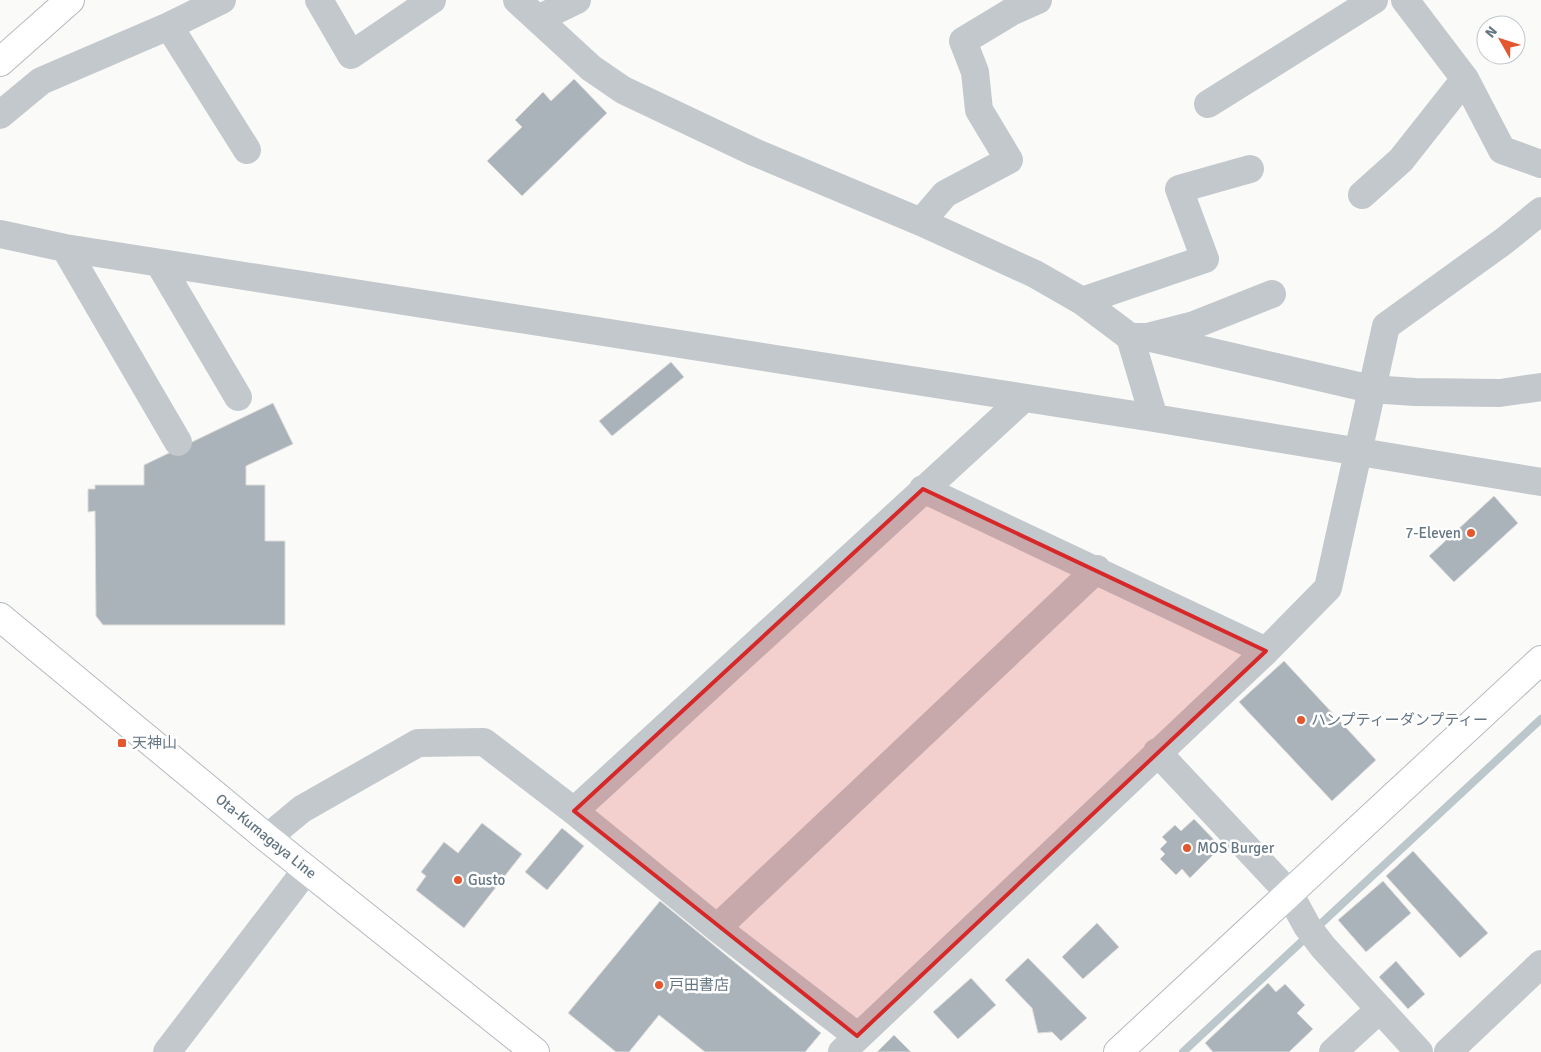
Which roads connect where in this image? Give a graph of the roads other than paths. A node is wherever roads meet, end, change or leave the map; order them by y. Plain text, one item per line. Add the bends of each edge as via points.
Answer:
1 (70, 0) edge
2 (222, 0) edge
3 (319, 0) edge
4 (432, 0) edge
5 (517, 0) edge
6 (577, 0) edge
7 (1038, 0) edge
8 (1374, 0) edge
9 (1405, 0) edge
10 (1007, 6) edge
11 (538, 19) junction
12 (169, 26) junction
13 (0, 62) edge
14 (1465, 79) junction
15 (1208, 104) dead end
16 (0, 115) edge
17 (247, 150) dead end
18 (1541, 164) edge
19 (1250, 169) dead end
20 (1362, 194) dead end
21 (1541, 211) edge
22 (921, 222) junction
23 (0, 234) edge
24 (65, 248) junction
25 (158, 262) junction
26 (1272, 294) dead end
27 (1082, 300) junction
28 (1138, 337) junction
29 (1541, 387) edge
30 (1371, 389) junction
31 (238, 397) dead end
32 (1024, 398) junction
33 (1154, 418) junction
34 (178, 442) dead end
35 (1356, 452) junction
36 (1541, 482) edge
37 (922, 489) junction
38 (1096, 570) junction
39 (0, 617) edge
40 (1266, 650) junction
41 (1541, 660) edge
42 (1157, 752) junction
43 (574, 811) junction
44 (267, 838) junction
45 (307, 869) junction
46 (1289, 893) junction
47 (716, 928) junction
48 (1541, 964) edge
49 (1380, 1009) junction
50 (849, 1044) edge
51 (167, 1052) edge
52 (535, 1052) edge
53 (1118, 1052) edge
54 (1333, 1052) edge
55 (1420, 1052) edge
56 (1448, 1052) edge

1 - 13 main road
2 - 12 street
3 - 4 street via 351,55
5 - 11 street
6 - 11 street
7 - 10 street
8 - 15 street
9 - 14 street
10 - 22 street via 963,41 976,72 979,110 1009,160 945,194
11 - 22 street via 590,68 623,90 754,152
12 - 16 street via 41,81
12 - 17 street
14 - 18 street via 1502,150
14 - 20 street via 1400,160
19 - 27 street via 1179,189 1205,259
21 - 30 street via 1386,326
22 - 27 street via 1035,274
23 - 24 street
24 - 25 street
24 - 34 street
25 - 31 street
25 - 32 street
26 - 28 street via 1194,325
27 - 28 street
28 - 30 street
28 - 33 street
29 - 30 street via 1500,393
30 - 35 street
32 - 33 street
32 - 37 street
33 - 35 street
35 - 36 street
35 - 40 street via 1328,588
37 - 38 street
37 - 43 street
38 - 40 street
38 - 47 street
39 - 44 main road, Ota-Kumagaya Line
40 - 42 street
41 - 46 main road
42 - 46 street
42 - 50 street
43 - 44 street via 484,742 418,743 302,809
43 - 47 street
44 - 45 main road, Ota-Kumagaya Line
45 - 51 street
45 - 52 main road, Ota-Kumagaya Line
46 - 49 street via 1315,937
46 - 53 main road
47 - 50 street
48 - 56 street
49 - 54 street
49 - 55 street

